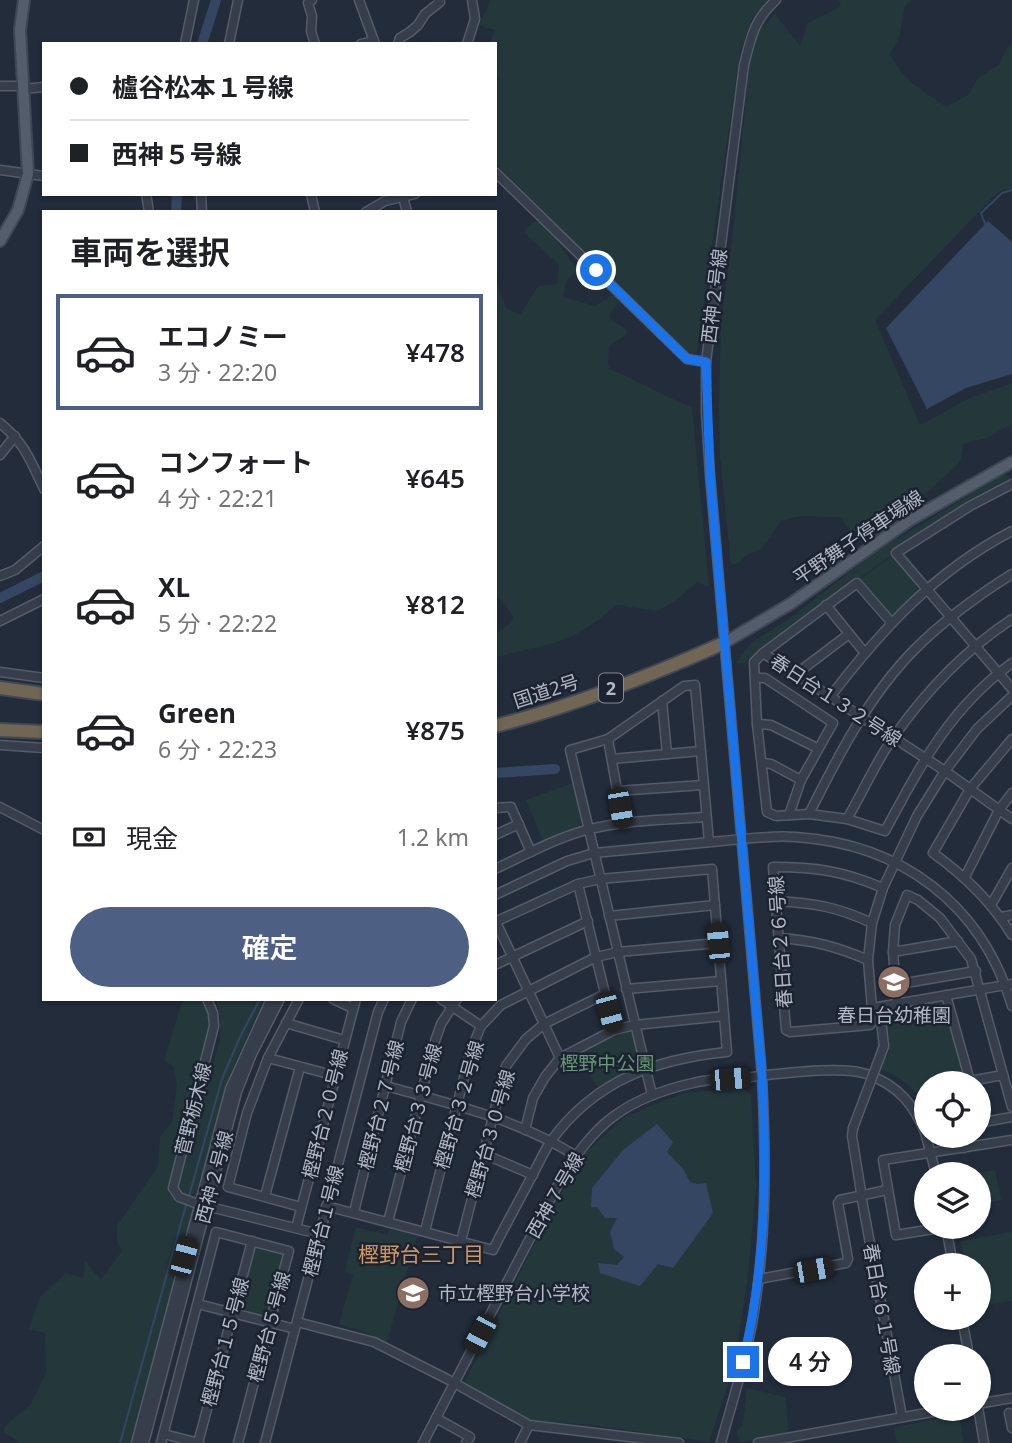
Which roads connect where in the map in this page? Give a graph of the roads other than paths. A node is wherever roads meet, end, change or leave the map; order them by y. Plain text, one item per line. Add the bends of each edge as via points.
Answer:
1 (24, 0) edge
2 (194, 0) edge
3 (238, 0) edge
4 (312, 0) edge
5 (359, 0) edge
6 (439, 0) edge
7 (472, 0) edge
8 (776, 0) edge
9 (374, 41) junction
10 (185, 42) edge
11 (229, 42) edge
12 (314, 42) edge
13 (370, 42) edge
14 (377, 42) edge
15 (399, 42) edge
16 (468, 42) edge
17 (0, 86) edge
18 (42, 87) edge
19 (23, 88) junction
20 (0, 170) edge
21 (28, 174) junction
22 (497, 174) edge
23 (42, 176) edge
24 (407, 196) edge
25 (403, 197) junction
26 (369, 210) edge
27 (406, 210) edge
28 (0, 241) edge
29 (706, 362) junction
30 (0, 423) edge
31 (15, 436) junction
32 (0, 455) edge
33 (1012, 462) edge
34 (1012, 484) edge
35 (42, 485) edge
36 (1012, 531) edge
37 (42, 548) edge
38 (1012, 574) edge
39 (0, 576) edge
40 (926, 588) junction
41 (42, 600) edge
42 (827, 605) junction
43 (951, 618) junction
44 (1012, 619) edge
45 (0, 621) edge
46 (891, 622) junction
47 (849, 634) junction
48 (724, 643) junction
49 (976, 645) junction
50 (864, 652) junction
51 (763, 653) junction
52 (1012, 663) edge
53 (0, 672) edge
54 (998, 673) junction
55 (796, 674) junction
56 (42, 678) edge
57 (755, 678) junction
58 (0, 688) edge
59 (1012, 689) edge
60 (42, 694) edge
61 (830, 696) junction
62 (1012, 696) edge
63 (662, 701) junction
64 (863, 717) junction
65 (757, 724) junction
66 (497, 725) edge
67 (0, 730) edge
68 (42, 732) edge
69 (893, 737) junction
70 (608, 739) junction
71 (1012, 739) edge
72 (0, 745) edge
73 (813, 746) dead end
74 (42, 748) edge
75 (701, 751) junction
76 (667, 754) junction
77 (612, 758) junction
78 (925, 758) junction
79 (763, 763) junction
80 (944, 771) junction
81 (802, 780) junction
82 (703, 785) junction
83 (970, 789) junction
84 (617, 791) junction
85 (1012, 793) edge
86 (1, 808) edge
87 (497, 808) edge
88 (999, 810) junction
89 (809, 814) junction
90 (789, 815) junction
91 (706, 817) junction
92 (1012, 819) edge
93 (847, 820) junction
94 (519, 824) junction
95 (623, 824) junction
96 (42, 829) edge
97 (588, 829) junction
98 (497, 834) edge
99 (741, 839) junction
100 (709, 842) junction
101 (531, 852) junction
102 (594, 853) junction
103 (896, 861) junction
104 (497, 868) edge
105 (1012, 868) edge
106 (965, 877) junction
107 (600, 879) junction
108 (578, 884) junction
109 (883, 888) junction
110 (497, 894) edge
111 (776, 901) junction
112 (715, 905) junction
113 (991, 905) junction
114 (1012, 915) edge
115 (609, 916) junction
116 (1001, 917) junction
117 (497, 921) edge
118 (588, 921) junction
119 (872, 923) junction
120 (497, 926) edge
121 (1012, 935) edge
122 (779, 938) junction
123 (958, 942) junction
124 (718, 943) junction
125 (618, 952) junction
126 (893, 952) junction
127 (513, 956) junction
128 (596, 957) junction
129 (868, 960) junction
130 (497, 964) edge
131 (976, 971) junction
132 (721, 981) junction
133 (1009, 984) edge
134 (894, 985) junction
135 (626, 989) junction
136 (528, 990) junction
137 (979, 990) junction
138 (605, 994) junction
139 (946, 995) junction
140 (208, 1001) edge
141 (270, 1001) edge
142 (278, 1001) edge
143 (298, 1001) edge
144 (383, 1001) edge
145 (411, 1001) edge
146 (454, 1002) edge
147 (354, 1003) edge
148 (897, 1003) junction
149 (1012, 1006) edge
150 (876, 1009) junction
151 (724, 1016) junction
152 (286, 1023) junction
153 (544, 1024) junction
154 (481, 1026) junction
155 (635, 1026) junction
156 (614, 1030) junction
157 (344, 1040) junction
158 (268, 1058) junction
159 (560, 1058) junction
160 (300, 1067) junction
161 (644, 1068) junction
162 (967, 1071) edge
163 (1003, 1075) junction
164 (335, 1076) junction
165 (762, 1076) junction
166 (991, 1077) edge
167 (386, 1086) junction
168 (652, 1095) junction
169 (421, 1096) junction
170 (457, 1105) junction
171 (1012, 1107) edge
172 (914, 1111) edge
173 (494, 1116) junction
174 (1012, 1117) edge
175 (991, 1121) edge
176 (525, 1130) junction
177 (1012, 1140) edge
178 (551, 1141) junction
179 (991, 1144) edge
180 (931, 1148) edge
181 (964, 1148) edge
182 (932, 1152) junction
183 (484, 1154) junction
184 (576, 1156) junction
185 (934, 1162) edge
186 (533, 1175) junction
187 (887, 1190) junction
188 (265, 1196) junction
189 (195, 1203) junction
190 (326, 1206) junction
191 (301, 1207) junction
192 (354, 1212) junction
193 (388, 1222) junction
194 (296, 1228) junction
195 (425, 1231) junction
196 (914, 1233) edge
197 (319, 1234) junction
198 (252, 1241) junction
199 (461, 1241) junction
200 (759, 1279) junction
201 (198, 1304) junction
202 (234, 1314) junction
203 (270, 1323) junction
204 (298, 1326) junction
205 (449, 1380) dead end
206 (458, 1385) dead end
207 (1012, 1398) edge
208 (991, 1403) edge
209 (1009, 1413) dead end
210 (914, 1415) edge
211 (902, 1417) junction
212 (436, 1418) junction
213 (982, 1421) edge
214 (529, 1425) junction
215 (1012, 1425) edge
216 (163, 1439) edge
217 (790, 1440) edge
218 (136, 1443) edge
219 (144, 1443) edge
220 (199, 1443) edge
221 (238, 1443) edge
222 (265, 1443) edge
223 (423, 1443) edge
224 (466, 1443) edge
225 (520, 1443) edge
226 (679, 1443) edge
227 (721, 1443) edge
228 (758, 1443) edge
229 (984, 1443) edge

1 - 19 main road via 20,30
2 - 10 street
3 - 11 street
4 - 12 street via 308,3
5 - 9 street
6 - 15 street
7 - 16 street via 475,19
8 - 29 street, 西神２号線 via 755,25 744,65
9 - 13 street
9 - 14 street
17 - 19 street
18 - 19 street
19 - 21 main road
20 - 21 street
21 - 23 street
21 - 28 main road via 18,210
22 - 29 street via 687,359
24 - 25 street
25 - 26 street
25 - 27 street
29 - 48 street, 西神２号線
30 - 31 street
31 - 32 street
31 - 35 street
33 - 48 main road, 平野舞子停車場線 via 910,520 790,604
34 - 40 street via 896,553
36 - 40 street
37 - 39 street
38 - 43 street
40 - 43 street
40 - 46 street
41 - 45 street
42 - 46 street, 春日台１３２号線 via 857,583
42 - 47 street
42 - 51 street, 春日台１３２号線
43 - 49 street
43 - 64 street via 914,650
44 - 49 street
46 - 50 street
47 - 50 street
47 - 55 street
48 - 66 highway, 国道2号 / 2 via 558,709
48 - 99 street, 西神２号線
49 - 54 street
49 - 69 street via 938,681
50 - 61 street
51 - 55 street, 春日台１３２号線
51 - 57 street via 754,662
52 - 54 street
53 - 56 street
54 - 59 street
54 - 78 street via 949,722
55 - 61 street, 春日台１３２号線
57 - 65 street
57 - 81 street via 765,678 833,723
58 - 60 highway
61 - 64 street, 春日台１３２号線
62 - 80 street via 977,729
63 - 70 street
63 - 75 street via 684,686 695,685
63 - 76 street
64 - 69 street, 春日台１３２号線
64 - 89 street
65 - 73 street
65 - 79 street
67 - 68 highway
69 - 78 street, 春日台１３２号線
69 - 93 street
70 - 77 street
70 - 97 street via 570,750
71 - 83 street
72 - 74 street
75 - 76 street
75 - 82 street
76 - 77 street
77 - 84 street
78 - 80 street, 春日台１３２号線
78 - 93 street via 885,831
79 - 81 street
79 - 90 street via 767,812
80 - 83 street, 春日台１３２号線
80 - 103 street
81 - 90 street
82 - 84 street
82 - 91 street
83 - 88 street, 春日台１３２号線
83 - 106 street via 933,853
84 - 95 street
85 - 88 street
86 - 96 street
87 - 94 street via 511,807
88 - 92 street, 春日台１３２号線
88 - 106 street
89 - 90 street
89 - 93 street
91 - 95 street
91 - 100 street
94 - 98 street
94 - 101 street
95 - 97 street
97 - 101 street
97 - 102 street
99 - 100 street
99 - 103 street via 794,836 846,843
99 - 165 street, 西神２号線
100 - 102 street
101 - 104 street
102 - 107 street
102 - 110 street
103 - 109 street
103 - 133 street via 962,912
105 - 113 street
106 - 113 street
107 - 108 street
107 - 112 street via 712,869
107 - 115 street
108 - 117 street
108 - 118 street
109 - 111 street, 春日台２６号線 via 850,874 773,867
109 - 119 street
111 - 119 street via 843,909
111 - 122 street, 春日台２６号線
112 - 115 street
112 - 124 street
113 - 116 street
114 - 116 street
115 - 125 street
116 - 121 street
118 - 127 street
118 - 128 street
119 - 129 street
120 - 127 street
122 - 129 street via 810,940
122 - 150 street, 春日台２６号線 via 786,1030 870,1025
123 - 126 street
123 - 126 street via 940,918 907,895 895,925
123 - 131 street
124 - 125 street, 樫野台３２号線
124 - 132 street
125 - 128 street, 樫野台３２号線
125 - 135 street
126 - 134 street
127 - 130 street
127 - 136 street
128 - 136 street, 樫野台３２号線
128 - 138 street
129 - 150 street
131 - 134 street
131 - 137 street
132 - 135 street
132 - 151 street
133 - 137 street
133 - 149 street
134 - 148 street
135 - 155 street
136 - 153 street
136 - 154 street, 樫野台３２号線 via 500,1005
137 - 139 street
137 - 163 street
138 - 153 street, 樫野台３０号線
138 - 156 street
139 - 148 street
139 - 162 street
140 - 189 street, 菅野栃木線 via 214,1026 173,1188 178,1197
141 - 189 street, 西神２号線 via 230,1089
142 - 189 street, 西神２号線
143 - 152 street
144 - 190 street, 樫野台１号線
145 - 167 street, 樫野台２７号線 via 401,1022
146 - 154 street
146 - 169 street, 樫野台３３号線 via 435,1041
147 - 157 street, 樫野台２０号線
148 - 150 street
150 - 211 street, 春日台６１号線, bridge via 884,1046 852,1136
151 - 155 street
151 - 161 street via 727,1052
152 - 157 street
152 - 158 street
153 - 159 street
153 - 173 street, 樫野台３０号線 via 526,1038 506,1066
154 - 170 street, 樫野台３２号線
155 - 156 street
155 - 161 street
156 - 159 street
157 - 164 street, 樫野台２０号線
158 - 160 street
158 - 188 street via 247,1112 228,1187
159 - 176 street via 533,1098
160 - 164 street
160 - 188 street
161 - 168 street
161 - 178 street via 600,1092
163 - 166 street
163 - 171 street
164 - 191 street, 樫野台２０号線
165 - 168 street, 西神７号線 via 696,1082
165 - 172 street, 西神７号線 via 842,1070 867,1073 896,1088
165 - 200 street, 西神２号線 via 765,1195
167 - 169 street
167 - 192 street, 樫野台２７号線
168 - 184 street, 西神７号線 via 615,1116
169 - 170 street
169 - 193 street, 樫野台３３号線
170 - 173 street
170 - 195 street, 樫野台３２号線
173 - 176 street
173 - 183 street, 樫野台３０号線
174 - 175 street
176 - 178 street
177 - 179 street
178 - 184 street
178 - 186 street
180 - 182 street, 西神７号線
181 - 182 street
182 - 185 street, 西神７号線
182 - 187 street via 883,1160
183 - 186 street
183 - 199 street, 樫野台３０号線
184 - 212 street, 西神７号線
186 - 199 street via 493,1250
187 - 196 street via 895,1236
187 - 200 street via 838,1203 846,1263
188 - 191 street
189 - 194 street
189 - 218 street, 西神２号線
189 - 219 street, 西神２号線
190 - 192 street
190 - 197 street, 樫野台１号線
191 - 194 street, 樫野台２０号線
192 - 193 street
193 - 195 street
194 - 197 street
195 - 199 street
197 - 204 street, 樫野台１号線
198 - 201 street, 樫野台５号線 via 216,1232
198 - 202 street, 樫野台１５号線
198 - 203 street, 樫野台５号線 via 289,1251
200 - 227 street, 西神２号線
201 - 202 street
201 - 216 street, 樫野台５号線
202 - 203 street
202 - 220 street, 樫野台１５号線
203 - 204 street
203 - 221 street, 樫野台５号線
204 - 205 street via 374,1342
204 - 222 street, 樫野台１号線
206 - 214 street
207 - 208 street
209 - 215 street
210 - 211 street
211 - 217 street
212 - 223 street, 西神７号線
212 - 224 street via 470,1437
213 - 229 street
214 - 225 street
214 - 226 street
216 - 220 street
217 - 228 street

